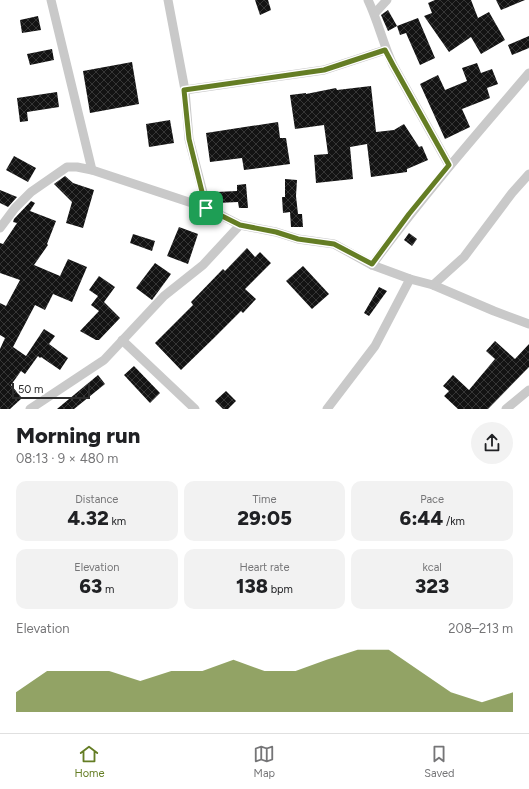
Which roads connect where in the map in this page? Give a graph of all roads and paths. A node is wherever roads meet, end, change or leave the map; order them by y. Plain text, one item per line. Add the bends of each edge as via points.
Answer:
1 (51, 0) edge
2 (168, 0) edge
3 (368, 0) edge
4 (387, 0) edge
5 (375, 14) junction
6 (385, 50) junction
7 (529, 73) edge
8 (184, 90) junction
9 (449, 165) junction
10 (92, 170) junction
11 (529, 174) edge
12 (206, 208) junction
13 (240, 225) junction
14 (0, 228) edge
15 (372, 264) junction
16 (410, 279) junction
17 (433, 285) junction
18 (529, 324) edge
19 (122, 340) junction
20 (529, 390) edge
21 (30, 409) edge
22 (195, 409) edge
23 (327, 409) edge
24 (506, 409) edge

1 - 10 street
2 - 8 street
3 - 5 street
4 - 5 street
5 - 6 street
6 - 8 street via 324,70
6 - 9 street
7 - 9 street
8 - 12 street via 189,139
9 - 15 street
10 - 12 street
10 - 14 street via 67,167 32,192 15,208
11 - 17 street via 464,257
12 - 13 street
13 - 15 street via 298,239 334,244
13 - 19 street via 202,265 164,296
15 - 16 street
16 - 17 street
16 - 23 street via 375,346
17 - 18 street
19 - 21 street via 104,360
19 - 22 street
20 - 24 street

